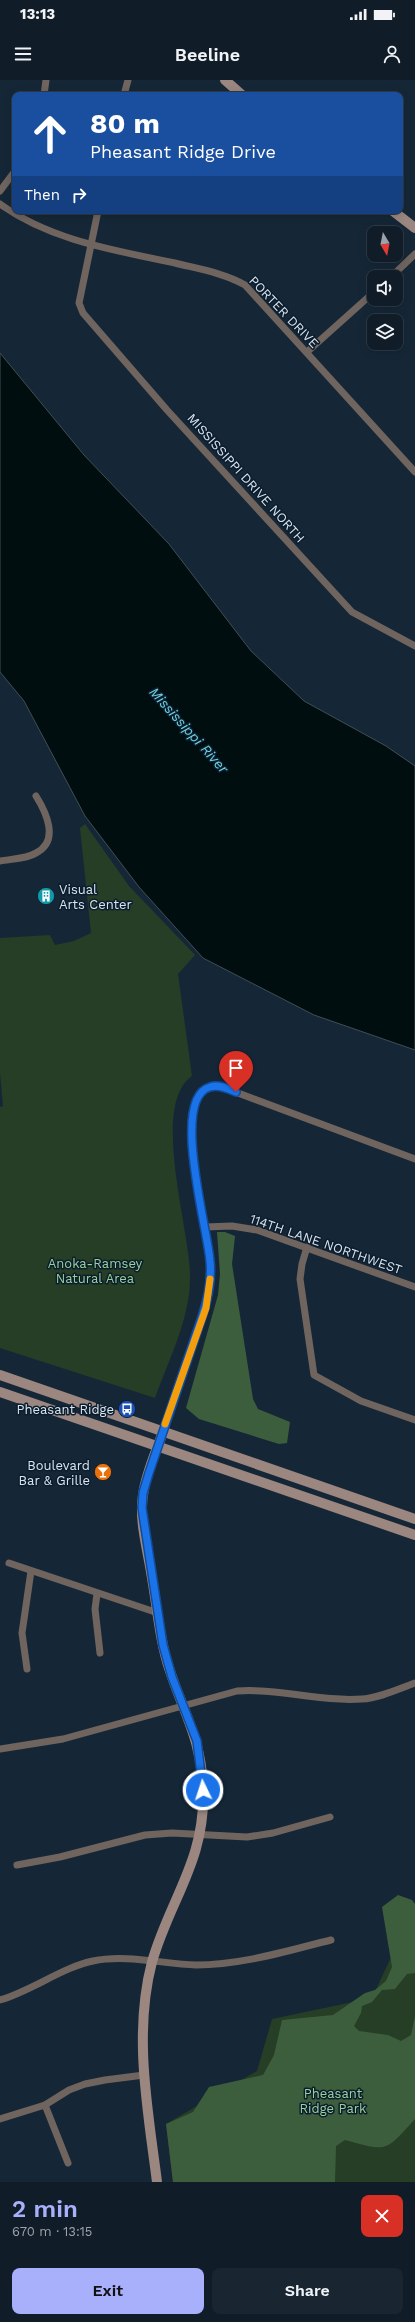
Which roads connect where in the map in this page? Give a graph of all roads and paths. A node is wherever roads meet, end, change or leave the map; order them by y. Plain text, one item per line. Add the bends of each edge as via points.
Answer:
1 (46, 80) edge
2 (128, 80) edge
3 (225, 80) edge
4 (44, 92) edge
5 (125, 92) edge
6 (239, 92) edge
7 (12, 175) edge
8 (0, 191) edge
9 (0, 204) edge
10 (12, 213) edge
11 (14, 214) edge
12 (97, 214) edge
13 (397, 214) edge
14 (415, 228) edge
15 (91, 244) junction
16 (415, 254) edge
17 (398, 270) edge
18 (367, 298) edge
19 (307, 352) junction
20 (415, 472) edge
21 (415, 646) edge
22 (36, 796) dead end
23 (0, 861) edge
24 (415, 1159) edge
25 (205, 1227) junction
26 (307, 1247) junction
27 (415, 1288) edge
28 (0, 1376) edge
29 (0, 1392) edge
30 (415, 1420) edge
31 (162, 1432) junction
32 (158, 1446) junction
33 (415, 1519) edge
34 (415, 1535) edge
35 (9, 1563) dead end
36 (30, 1571) junction
37 (96, 1594) junction
38 (158, 1613) junction
39 (100, 1653) dead end
40 (27, 1669) dead end
41 (415, 1683) edge
42 (184, 1705) junction
43 (0, 1749) edge
44 (330, 1817) dead end
45 (200, 1835) junction
46 (17, 1865) dead end
47 (331, 1940) dead end
48 (153, 1962) junction
49 (0, 2000) edge
50 (144, 2076) junction
51 (45, 2104) junction
52 (0, 2120) edge
53 (68, 2163) dead end
54 (157, 2182) edge

1 - 4 street
2 - 5 street
3 - 6 main road
7 - 8 street
9 - 10 street
11 - 15 street via 44,230
12 - 15 street
13 - 14 main road
15 - 19 street, PORTER DRIVE via 214,272 238,281 252,291
15 - 21 street, MISSISSIPPI DRIVE NORTH via 79,303 83,313 352,612
16 - 17 street
18 - 19 street
19 - 20 street, PORTER DRIVE
22 - 23 street via 49,823 48,836 42,848 35,854
24 - 25 street via 222,1087 211,1086 200,1094 194,1106 191,1122 192,1147
25 - 26 street, 114TH LANE NORTHWEST via 246,1227
25 - 31 street via 210,1262 208,1298
26 - 27 street, 114TH LANE NORTHWEST
26 - 30 street via 300,1279 314,1375 361,1401
28 - 31 main road
29 - 32 main road
31 - 32 main road
31 - 33 main road
32 - 34 main road
32 - 38 main road via 145,1486 142,1508
35 - 36 street
36 - 37 street
36 - 40 street via 22,1633
37 - 38 street
37 - 39 street via 95,1609
38 - 42 main road via 166,1656
41 - 42 street via 383,1695 362,1699 326,1698 257,1690 219,1695
42 - 43 street via 63,1739
42 - 45 main road via 197,1741 203,1776 204,1806
44 - 45 street via 260,1835
45 - 46 street via 145,1835 67,1856
45 - 48 main road via 188,1877 162,1933
47 - 48 street via 241,1961 196,1964
48 - 49 street via 109,1959 92,1961
48 - 50 main road via 144,2008
50 - 51 street via 85,2084
50 - 54 main road
51 - 52 street
51 - 53 street

